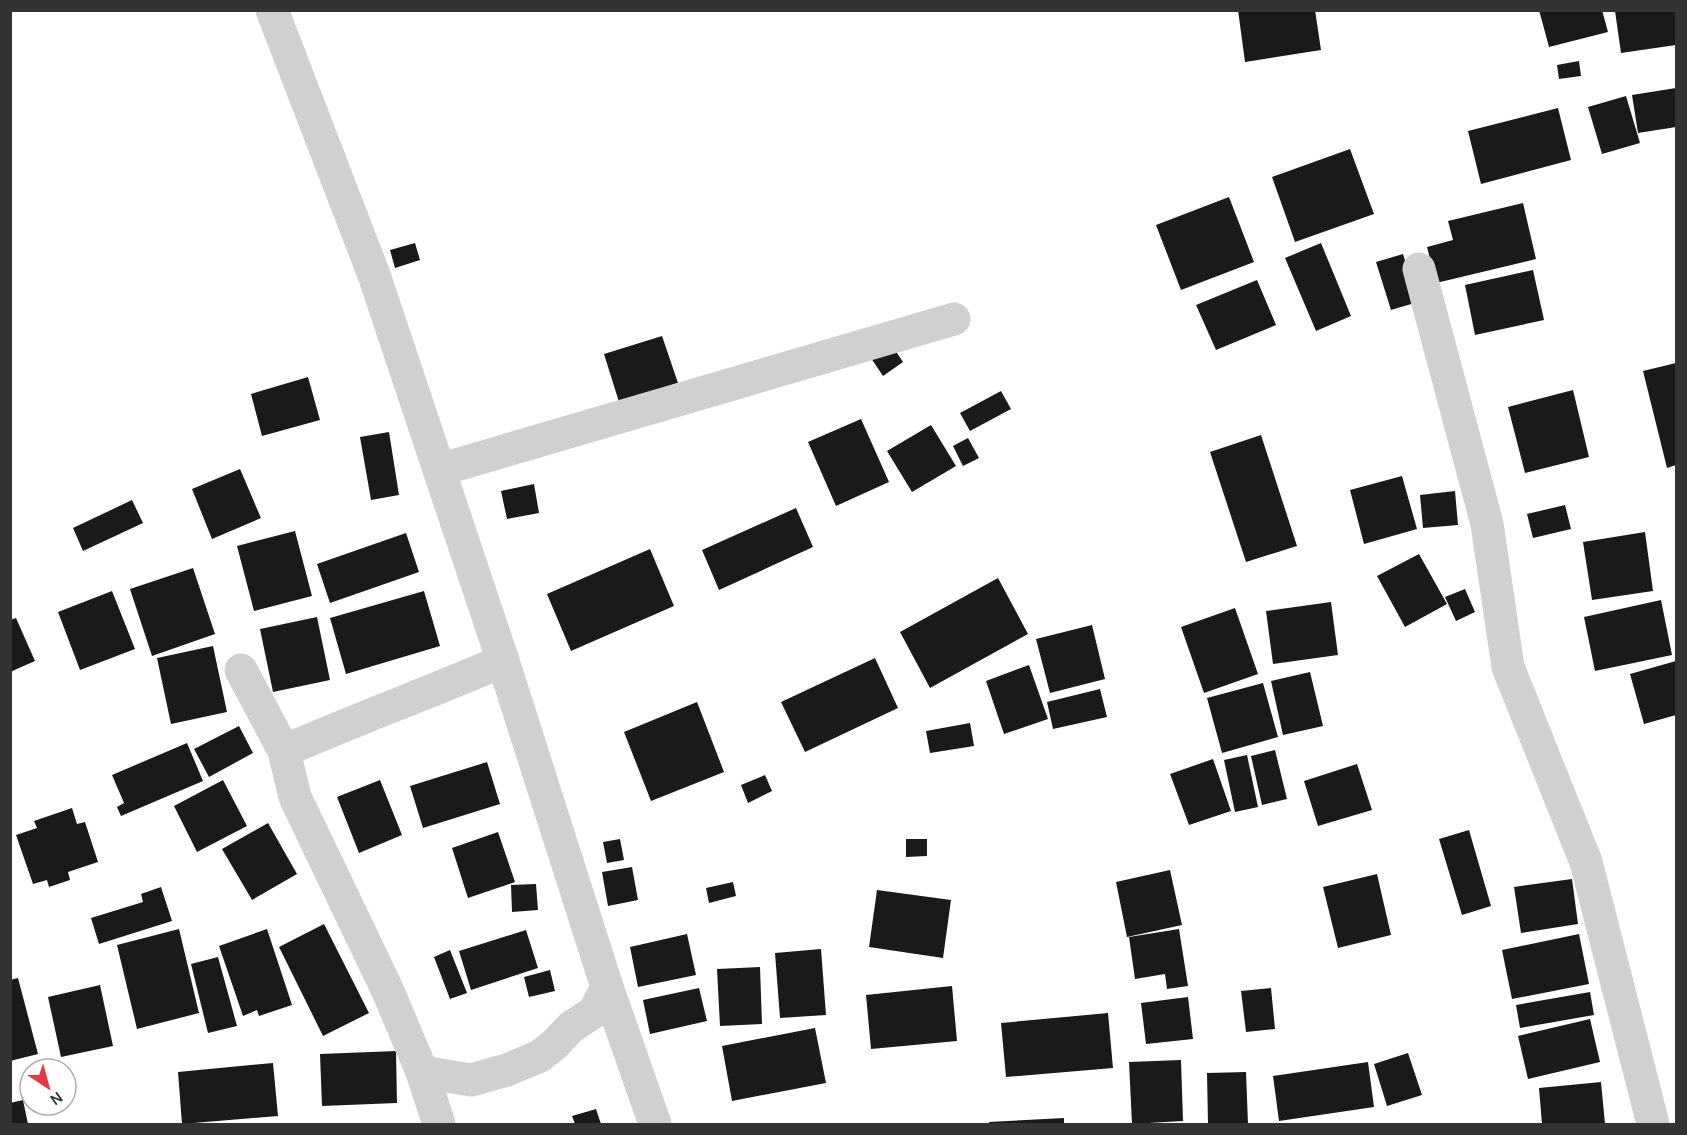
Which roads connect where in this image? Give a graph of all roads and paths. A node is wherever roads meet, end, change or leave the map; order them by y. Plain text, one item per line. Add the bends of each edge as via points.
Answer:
1 (272, 10) edge
2 (1419, 269) dead end
3 (954, 319) dead end
4 (439, 470) junction
5 (503, 661) junction
6 (241, 670) dead end
7 (285, 751) junction
8 (607, 987) junction
9 (422, 1072) junction
10 (439, 1125) edge
11 (655, 1125) edge
12 (1653, 1125) edge

1 - 4 street via 374,275
2 - 12 street via 1487,524 1508,667 1586,862
3 - 4 street
4 - 5 street
5 - 7 street
5 - 8 street
6 - 7 street
7 - 9 street via 295,797 387,988
8 - 9 street via 594,1012 540,1056 471,1080
8 - 11 street
9 - 10 street

